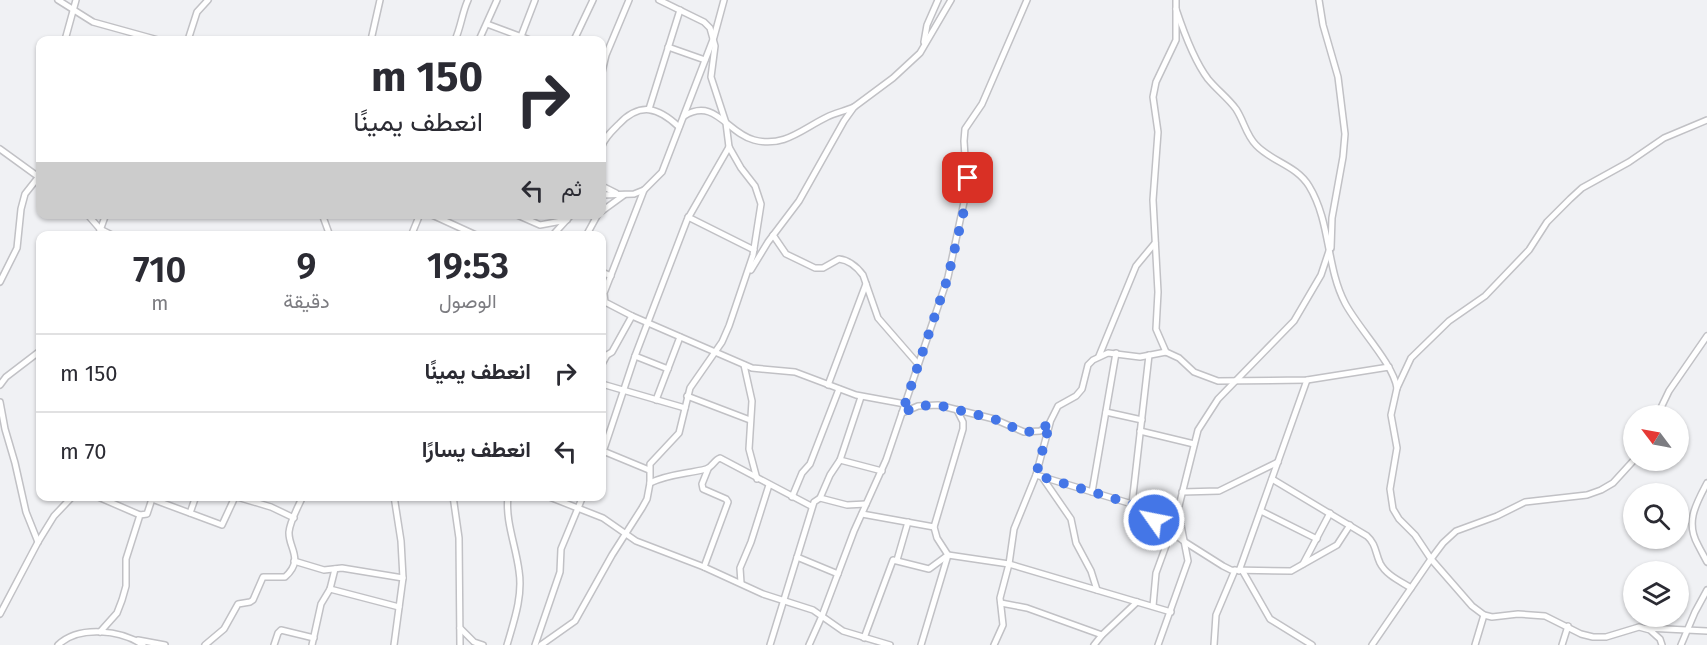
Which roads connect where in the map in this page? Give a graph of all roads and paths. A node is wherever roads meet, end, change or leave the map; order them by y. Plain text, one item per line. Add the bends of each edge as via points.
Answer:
1 (58, 0) edge
2 (75, 0) edge
3 (208, 0) edge
4 (380, 0) edge
5 (468, 0) edge
6 (497, 0) edge
7 (535, 0) edge
8 (592, 0) edge
9 (629, 0) edge
10 (661, 0) edge
11 (724, 0) edge
12 (938, 0) edge
13 (951, 0) edge
14 (1027, 0) edge
15 (1176, 0) edge
16 (1319, 0) edge
17 (1176, 9) junction
18 (73, 10) junction
19 (680, 10) junction
20 (487, 24) junction
21 (66, 36) edge
22 (144, 36) edge
23 (189, 36) edge
24 (372, 36) edge
25 (457, 36) edge
26 (481, 36) edge
27 (513, 36) edge
28 (521, 36) edge
29 (576, 36) edge
30 (714, 37) junction
31 (924, 44) junction
32 (668, 47) junction
33 (606, 55) edge
34 (705, 60) junction
35 (854, 107) junction
36 (649, 110) junction
37 (683, 117) junction
38 (1707, 120) edge
39 (726, 123) junction
40 (679, 127) junction
41 (606, 139) edge
42 (729, 147) junction
43 (0, 149) edge
44 (36, 174) edge
45 (36, 182) edge
46 (606, 188) edge
47 (645, 190) junction
48 (622, 194) junction
49 (606, 195) edge
50 (606, 208) edge
51 (688, 217) junction
52 (91, 219) edge
53 (104, 219) edge
54 (441, 219) edge
55 (526, 219) edge
56 (567, 220) joint
57 (100, 229) junction
58 (104, 231) edge
59 (467, 231) edge
60 (557, 231) edge
61 (773, 235) junction
62 (1155, 243) junction
63 (1329, 249) junction
64 (754, 250) junction
65 (1331, 259) junction
66 (606, 274) edge
67 (611, 276) junction
68 (0, 282) edge
69 (866, 284) junction
70 (606, 288) edge
71 (742, 288) junction
72 (606, 303) edge
73 (632, 316) junction
74 (647, 323) junction
75 (1707, 336) edge
76 (680, 337) junction
77 (715, 352) junction
78 (1166, 352) junction
79 (1116, 353) junction
80 (606, 354) edge
81 (36, 355) edge
82 (1149, 355) junction
83 (635, 356) junction
84 (1099, 356) junction
85 (36, 358) edge
86 (29, 361) junction
87 (918, 364) junction
88 (744, 365) junction
89 (1389, 367) junction
90 (668, 369) junction
91 (1307, 380) junction
92 (1235, 381) junction
93 (0, 385) edge
94 (606, 385) edge
95 (828, 385) junction
96 (1397, 388) junction
97 (839, 389) junction
98 (624, 391) junction
99 (687, 396) junction
100 (861, 397) junction
101 (656, 400) junction
102 (0, 402) edge
103 (905, 404) junction
104 (1662, 405) edge
105 (685, 408) junction
106 (957, 410) junction
107 (1106, 412) junction
108 (902, 413) junction
109 (750, 420) junction
110 (1142, 420) junction
111 (1050, 422) junction
112 (1140, 431) junction
113 (606, 442) edge
114 (1194, 444) junction
115 (606, 454) edge
116 (840, 460) junction
117 (1278, 462) junction
118 (708, 469) junction
119 (649, 470) junction
120 (882, 471) junction
121 (1625, 471) edge
122 (1039, 476) junction
123 (757, 479) junction
124 (1272, 479) junction
125 (650, 483) junction
126 (1707, 483) edge
127 (769, 485) junction
128 (1092, 492) junction
129 (1182, 492) junction
130 (792, 496) junction
131 (820, 498) junction
132 (68, 501) edge
133 (108, 501) edge
134 (151, 501) edge
135 (160, 501) edge
136 (194, 501) edge
137 (233, 501) edge
138 (261, 501) edge
139 (301, 501) edge
140 (395, 501) edge
141 (454, 501) edge
142 (508, 501) edge
143 (560, 501) edge
144 (580, 501) edge
145 (866, 504) junction
146 (1132, 504) junction
147 (811, 506) junction
148 (577, 508) junction
149 (1261, 511) junction
150 (190, 513) junction
151 (1330, 513) junction
152 (862, 514) junction
153 (140, 515) junction
154 (294, 518) junction
155 (908, 522) junction
156 (1350, 525) junction
157 (934, 527) junction
158 (1171, 532) junction
159 (625, 535) junction
160 (1317, 539) junction
161 (38, 542) junction
162 (1185, 542) junction
163 (948, 555) junction
164 (797, 557) junction
165 (1431, 559) junction
166 (897, 560) junction
167 (294, 561) junction
168 (1707, 562) edge
169 (1009, 564) junction
170 (1303, 566) junction
171 (704, 567) junction
172 (335, 569) junction
173 (1239, 570) junction
174 (838, 573) junction
175 (403, 578) junction
176 (741, 583) junction
177 (1411, 588) junction
178 (330, 589) junction
179 (1097, 590) junction
180 (1707, 590) edge
181 (784, 601) junction
182 (1137, 602) junction
183 (1001, 603) junction
184 (1153, 606) junction
185 (399, 607) junction
186 (1171, 612) junction
187 (0, 614) edge
188 (1485, 615) junction
189 (822, 616) junction
190 (1568, 626) junction
191 (1639, 627) junction
192 (460, 628) junction
193 (1687, 630) junction
194 (100, 632) junction
195 (1707, 632) edge
196 (1102, 635) junction
197 (314, 638) junction
198 (864, 638) junction
199 (1302, 638) junction
200 (135, 639) junction
201 (58, 645) edge
202 (143, 645) edge
203 (165, 645) edge
204 (205, 645) edge
205 (274, 645) edge
206 (312, 645) edge
207 (394, 645) edge
208 (460, 645) edge
209 (483, 645) edge
210 (507, 645) edge
211 (535, 645) edge
212 (541, 645) edge
213 (770, 645) edge
214 (809, 645) edge
215 (890, 645) edge
216 (921, 645) edge
217 (994, 645) edge
218 (1094, 645) edge
219 (1158, 645) edge
220 (1214, 645) edge
221 (1300, 645) edge
222 (1312, 645) edge
223 (1372, 645) edge
224 (1475, 645) edge
225 (1562, 645) edge
226 (1662, 645) edge
227 (1681, 645) edge

1 - 18 street
2 - 18 street
3 - 23 street via 197,12
4 - 24 street
5 - 25 street
6 - 20 street
7 - 28 street
8 - 29 street
9 - 33 street
10 - 19 street
11 - 30 street
12 - 31 street
13 - 31 street
14 - 87 street via 982,104 964,135 966,202 948,277
15 - 17 street
16 - 65 street via 1338,77 1345,134 1332,218
17 - 62 street via 1176,40 1153,97 1158,132 1153,200
17 - 63 street via 1201,68 1238,111 1250,138 1263,151 1296,170 1309,186 1322,217
18 - 21 street
18 - 22 street via 93,22
19 - 30 street via 704,22
19 - 32 street
20 - 26 street
20 - 27 street
30 - 34 street
30 - 39 street via 711,77
31 - 35 street via 920,53 893,78
32 - 34 street
32 - 36 street
34 - 37 street
35 - 39 street via 782,141 755,141
35 - 61 street via 799,201
36 - 40 street
36 - 41 street via 636,110
37 - 39 street via 704,110
37 - 40 street
38 - 96 street via 1664,138 1576,193 1485,296 1455,316 1416,352
39 - 42 street
40 - 47 street via 662,172
42 - 51 street
42 - 64 street via 759,194
43 - 44 street
45 - 68 street via 25,194 17,248
46 - 48 street
47 - 48 street
47 - 67 street
48 - 49 street
48 - 50 street
51 - 64 street
51 - 74 street
52 - 57 street
53 - 57 street
54 - 59 street
55 - 56 street via 540,225
56 - 60 street
57 - 58 street
61 - 69 street via 786,254 815,268 848,261
61 - 71 street
62 - 78 street via 1156,329
62 - 84 street via 1136,266
63 - 65 street
63 - 92 street via 1321,275 1294,321
64 - 71 street
65 - 89 street via 1346,305
66 - 67 street
67 - 70 street
69 - 87 street via 878,318
69 - 95 street
71 - 77 street
72 - 73 street
73 - 74 street
73 - 80 street via 612,352
74 - 76 street
74 - 83 street
75 - 104 street
76 - 77 street
76 - 90 street
77 - 88 street
77 - 99 street
78 - 82 street
78 - 92 street via 1202,376
79 - 82 street
79 - 84 street
79 - 107 street
81 - 86 street
82 - 110 street
83 - 90 street
83 - 98 street
84 - 111 street via 1088,365 1082,389 1058,406
85 - 86 street
86 - 93 street
87 - 103 street
88 - 95 street via 795,372
88 - 109 street via 751,391
89 - 91 street
89 - 96 street
90 - 101 street
91 - 92 street
91 - 117 street
92 - 114 street via 1210,409
94 - 98 street
95 - 97 street
96 - 165 street via 1392,415 1397,448 1391,504
97 - 100 street
97 - 130 street via 810,464
98 - 101 street
98 - 113 street
99 - 105 street
99 - 109 street
100 - 103 street
100 - 116 street
101 - 105 street
102 - 161 street via 26,513
103 - 108 street
105 - 119 street via 679,433 653,459
106 - 108 street via 927,404
106 - 111 street via 1024,432 1040,431
106 - 157 street via 963,429
107 - 110 street
107 - 128 street
108 - 120 street
109 - 123 street via 749,449
110 - 112 street
111 - 122 street
112 - 114 street
112 - 146 street
114 - 129 street
115 - 119 street
116 - 120 street
116 - 131 street
117 - 124 street
117 - 129 street via 1220,491
118 - 123 street via 720,458
118 - 125 street
118 - 171 street via 703,489 729,502
119 - 125 street
120 - 145 street
121 - 165 street via 1601,490 1587,495 1525,502 1462,528 1449,536
122 - 128 street
122 - 169 street via 1016,521
122 - 179 street via 1071,519 1076,543
123 - 127 street
124 - 149 street
124 - 151 street
125 - 159 street via 647,499
126 - 168 street via 1692,512 1692,525 1696,543
127 - 130 street
127 - 176 street via 740,568
128 - 146 street
129 - 162 street via 1178,517
130 - 147 street
131 - 145 street via 847,505
131 - 147 street
132 - 161 street
133 - 153 street
134 - 153 street via 147,514
135 - 150 street
136 - 150 street
137 - 150 street via 222,525
138 - 154 street
139 - 154 street
140 - 175 street
141 - 192 street via 459,538
142 - 210 street via 520,583
143 - 148 street
144 - 148 street
145 - 152 street
146 - 158 street
147 - 164 street
148 - 159 street via 603,518
148 - 211 street via 561,549 560,572
149 - 160 street
149 - 173 street
151 - 156 street
151 - 160 street
152 - 155 street
152 - 174 street
153 - 194 street via 126,559 122,600 117,613
154 - 167 street via 289,532
155 - 157 street
155 - 166 street
156 - 170 street via 1336,545
156 - 177 street via 1372,540 1385,571
157 - 163 street
158 - 162 street
158 - 184 street via 1156,573
159 - 171 street
159 - 212 street via 575,621
160 - 170 street
161 - 187 street
162 - 173 street via 1223,566
162 - 186 street via 1188,561
163 - 166 street via 929,570
163 - 169 street
163 - 216 street
164 - 174 street
164 - 181 street
165 - 177 street
165 - 188 street via 1472,606
166 - 198 street via 891,562
167 - 172 street via 318,569
167 - 204 street via 285,577 263,577 253,600 238,603 224,629
169 - 179 street
169 - 183 street
170 - 173 street via 1285,572
171 - 176 street
172 - 175 street
172 - 178 street
173 - 199 street via 1270,619
173 - 220 street via 1216,615
174 - 189 street
175 - 185 street
176 - 181 street
177 - 223 street
178 - 185 street
178 - 197 street via 321,604
179 - 182 street
180 - 193 street
181 - 189 street
181 - 213 street
182 - 184 street
182 - 196 street
183 - 196 street via 1027,608
183 - 217 street via 1003,625
184 - 186 street
185 - 207 street
186 - 219 street
188 - 190 street via 1545,616
188 - 224 street
189 - 198 street via 843,631
189 - 214 street
190 - 191 street via 1593,637
190 - 225 street
191 - 193 street
191 - 226 street via 1650,630
192 - 208 street
192 - 209 street
193 - 195 street
193 - 227 street
194 - 200 street via 116,632
194 - 201 street via 74,636
196 - 218 street
197 - 205 street via 281,630
197 - 206 street
198 - 215 street
199 - 221 street
199 - 222 street
200 - 202 street
200 - 203 street

